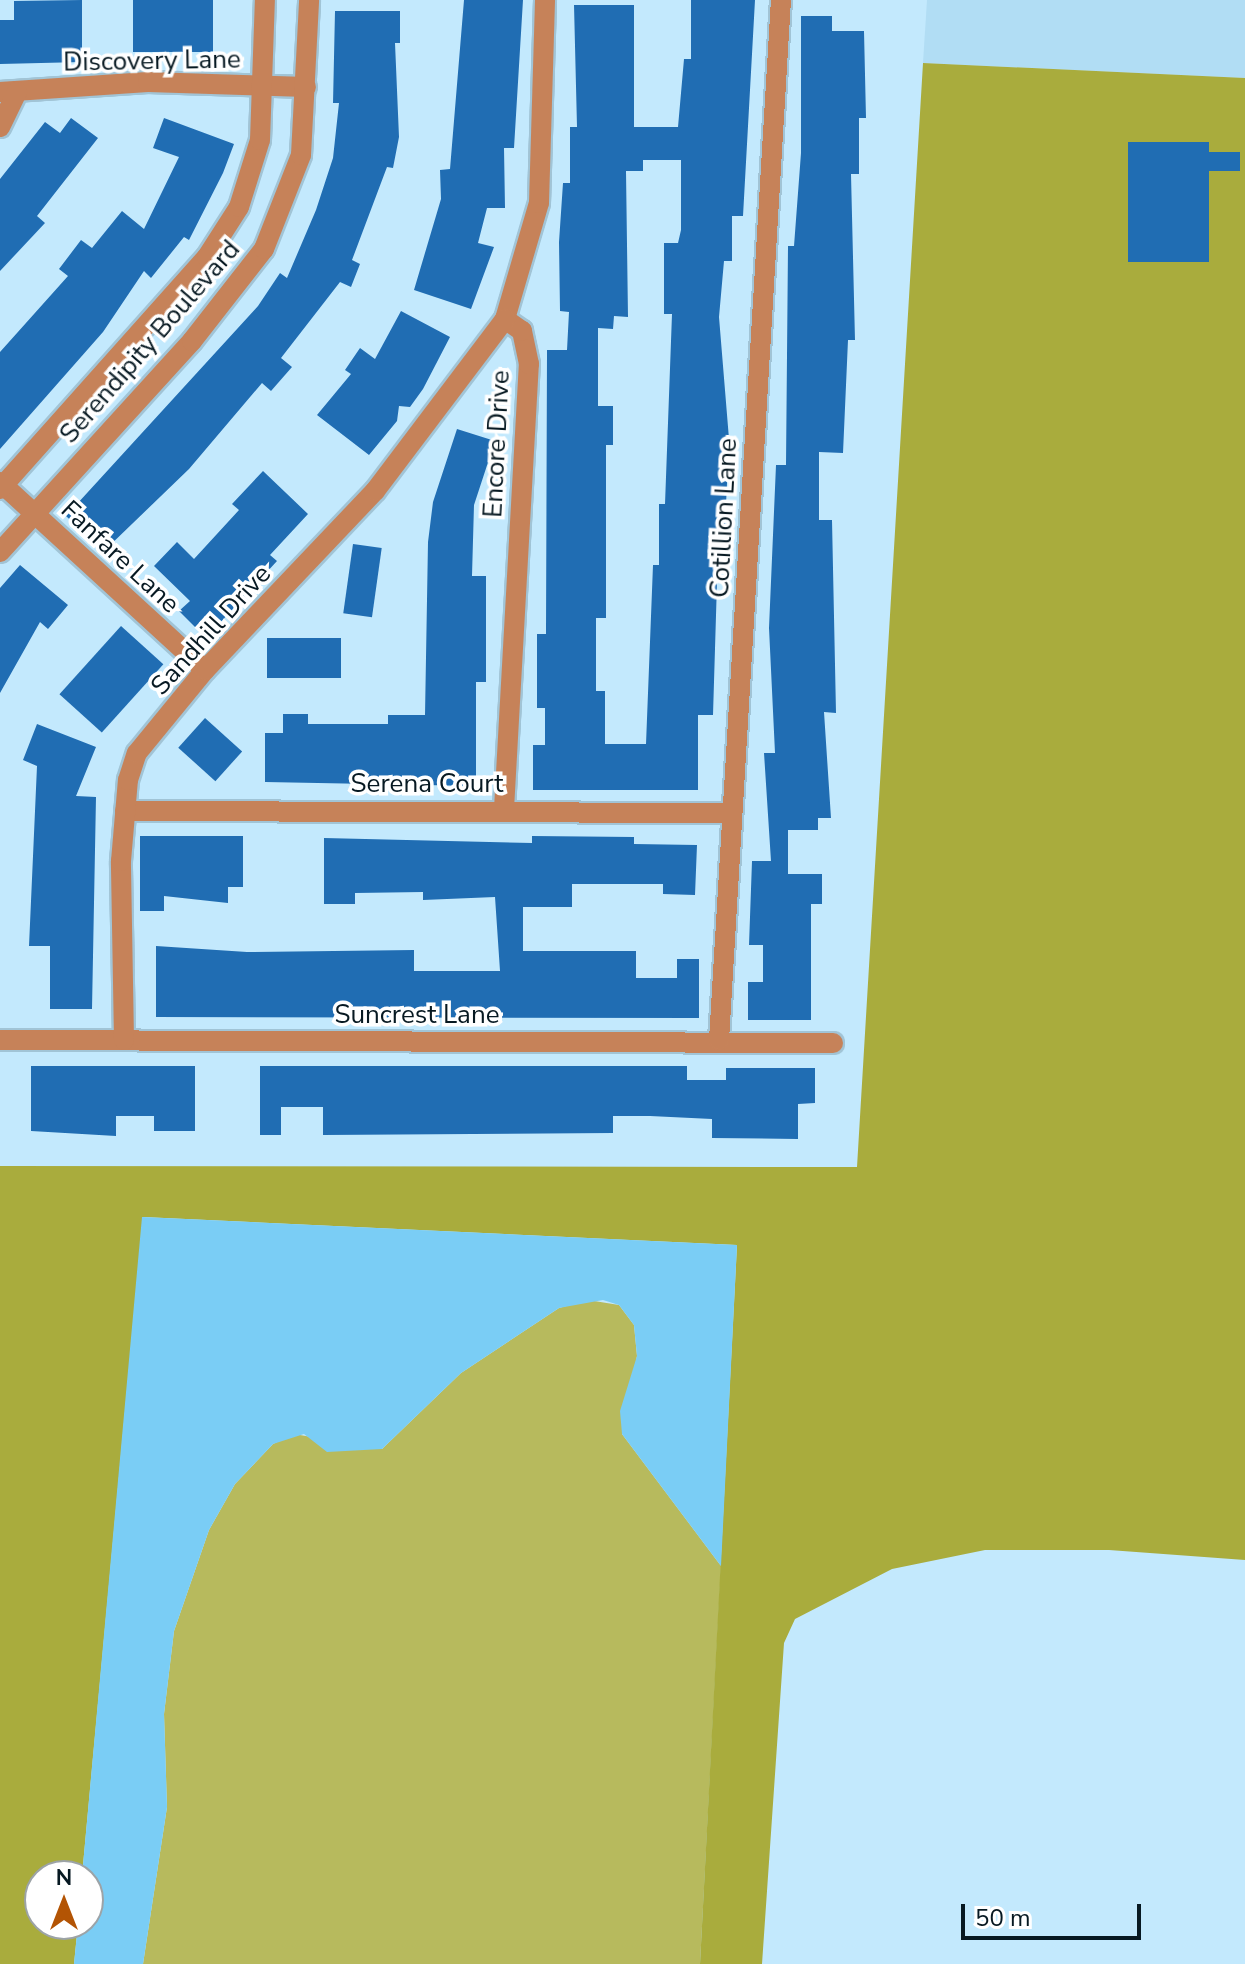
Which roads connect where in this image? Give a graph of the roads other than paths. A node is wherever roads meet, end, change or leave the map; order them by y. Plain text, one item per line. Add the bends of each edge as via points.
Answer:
1 (265, 0) edge
2 (309, 0) edge
3 (545, 0) edge
4 (781, 0) edge
5 (264, 85) junction
6 (306, 87) junction
7 (8, 92) edge
8 (0, 127) edge
9 (505, 319) junction
10 (1, 486) edge
11 (36, 514) junction
12 (0, 552) edge
13 (205, 670) junction
14 (504, 809) junction
15 (125, 811) junction
16 (730, 813) junction
17 (0, 1040) edge
18 (124, 1040) junction
19 (719, 1040) junction
20 (833, 1043) dead end

1 - 5 street, Serendipity Boulevard
2 - 6 street, Serendipity Boulevard
3 - 9 street via 539,203
4 - 16 street, Cotillion Lane
5 - 6 street, Discovery Lane
5 - 7 street, Discovery Lane via 148,82
5 - 10 street, Serendipity Boulevard via 253,171 224,235
6 - 11 street, Serendipity Boulevard via 298,166 264,249 192,341
7 - 8 street
9 - 13 street, Sandhill Drive via 375,491
9 - 14 street, Encore Drive via 522,331 529,364
10 - 11 street, Fanfare Lane
11 - 12 street, Serendipity Boulevard
11 - 13 street, Fanfare Lane
13 - 15 street, Sandhill Drive via 137,753
14 - 15 street, Serena Court
14 - 16 street, Serena Court
15 - 18 street, Sandhill Drive via 119,960
16 - 19 street, Cotillion Lane
17 - 18 street, Suncrest Lane
18 - 19 street, Suncrest Lane
19 - 20 street, Suncrest Lane

